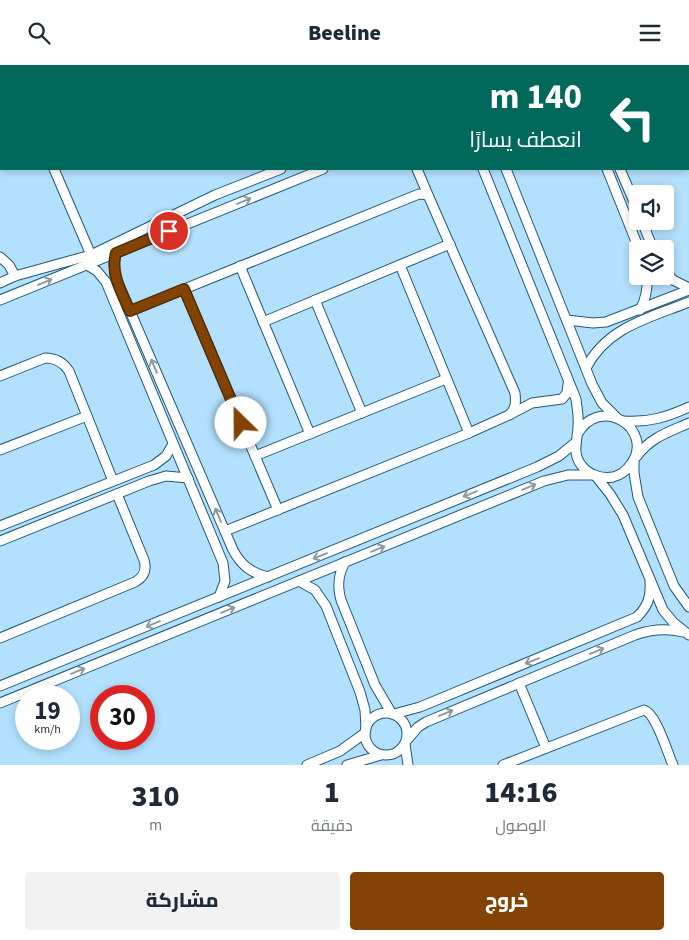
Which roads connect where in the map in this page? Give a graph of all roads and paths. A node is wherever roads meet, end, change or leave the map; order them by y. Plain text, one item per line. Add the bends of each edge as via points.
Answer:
1 (54, 170) edge
2 (278, 170) edge
3 (321, 170) edge
4 (417, 170) edge
5 (483, 170) edge
6 (506, 170) edge
7 (607, 170) edge
8 (623, 171) edge
9 (629, 187) edge
10 (215, 195) junction
11 (428, 195) junction
12 (222, 210) junction
13 (635, 240) edge
14 (450, 244) junction
15 (116, 253) junction
16 (91, 255) junction
17 (0, 257) edge
18 (87, 265) junction
19 (400, 265) junction
20 (240, 266) junction
21 (16, 276) junction
22 (115, 276) junction
23 (104, 280) junction
24 (674, 280) edge
25 (1, 281) edge
26 (647, 285) edge
27 (184, 289) junction
28 (689, 289) edge
29 (0, 300) edge
30 (315, 300) junction
31 (689, 302) edge
32 (130, 311) junction
33 (635, 311) junction
34 (567, 320) junction
35 (263, 322) junction
36 (636, 324) junction
37 (586, 368) junction
38 (0, 376) edge
39 (446, 379) junction
40 (568, 381) junction
41 (171, 406) junction
42 (689, 407) edge
43 (160, 411) junction
44 (362, 413) junction
45 (675, 413) junction
46 (87, 415) junction
47 (509, 415) junction
48 (620, 419) junction
49 (686, 426) edge
50 (469, 433) junction
51 (310, 434) junction
52 (576, 439) junction
53 (173, 444) junction
54 (0, 450) edge
55 (255, 456) junction
56 (634, 459) junction
57 (154, 465) junction
58 (594, 475) junction
59 (160, 478) junction
60 (188, 479) junction
61 (113, 481) junction
62 (117, 494) junction
63 (50, 506) junction
64 (278, 510) junction
65 (56, 519) junction
66 (410, 519) junction
67 (0, 526) edge
68 (225, 531) junction
69 (416, 533) junction
70 (0, 541) edge
71 (234, 551) junction
72 (220, 555) junction
73 (345, 562) junction
74 (268, 577) junction
75 (299, 581) junction
76 (650, 582) junction
77 (219, 597) junction
78 (689, 607) edge
79 (175, 615) junction
80 (181, 629) junction
81 (686, 634) edge
82 (1, 635) edge
83 (482, 681) junction
84 (519, 683) junction
85 (0, 686) edge
86 (488, 696) junction
87 (0, 703) edge
88 (393, 714) junction
89 (366, 731) junction
90 (406, 742) junction
91 (546, 748) junction
92 (382, 755) junction
93 (388, 764) edge
94 (306, 765) edge
95 (347, 765) edge
96 (408, 765) edge
97 (503, 765) edge
98 (673, 765) edge

1 - 16 street
2 - 10 street
12 -> 3 street
4 - 11 street
5 - 40 street
6 - 34 street
7 - 13 street
8 - 9 street
10 - 12 street
10 - 16 street
11 - 14 street
11 - 20 street via 419,193
12 - 15 street
14 - 19 street
14 - 47 street via 515,393 515,406
15 - 18 street
15 - 22 street
16 - 21 street
17 - 21 street
18 - 23 street
29 -> 18 street
19 - 30 street
19 - 39 street
20 - 27 street
20 - 35 street
21 - 25 street
22 - 23 street via 110,275
22 - 32 street
23 - 43 street
24 - 28 street
26 - 33 street via 644,301
27 - 32 street
27 - 55 street
28 - 33 street
30 - 35 street
30 - 44 street
31 - 36 street
41 -> 32 street
33 - 34 street via 606,322
33 - 36 street via 631,321
34 - 37 street
35 - 51 street
36 - 37 street via 609,338 595,352
37 - 48 street via 599,399
38 - 46 street via 44,358 57,360 70,371
39 - 44 street
39 - 50 street
40 - 47 street via 568,393 562,399 532,403
40 - 52 street via 577,408
41 - 43 street
68 -> 41 street
42 - 45 street
43 - 53 street
44 - 51 street
45 - 48 street via 644,421
45 - 49 street via 676,421
46 - 54 street
46 - 61 street
47 - 50 street
48 - 52 street via 604,416 590,420 580,429
48 - 56 street via 629,425 636,437
49 - 56 street via 650,441
50 - 64 street
51 - 55 street
52 - 58 street via 579,461
52 -> 66 street via 547,463
53 - 57 street via 166,457
53 - 60 street
55 - 64 street
56 - 58 street via 620,474 608,477
56 - 78 street via 638,497 674,586
57 - 59 street via 160,470
57 - 61 street
69 -> 58 street via 544,481 568,475
58 - 76 street via 623,515
59 - 60 street
59 - 62 street
60 - 72 street
61 - 63 street
62 - 65 street
62 - 82 street via 144,560 143,575 135,582
63 - 65 street
63 - 67 street
64 - 68 street
65 - 70 street
66 - 69 street
66 -> 74 street
68 - 71 street
73 -> 69 street
71 - 72 street via 228,556
71 - 74 street via 251,571
72 - 77 street via 225,581
73 - 75 street
73 - 88 street via 338,581 341,601 374,685
74 - 77 street
80 -> 75 street
75 - 89 street via 315,590 326,606 360,692
76 - 81 street via 663,611
76 -> 83 street via 649,601 637,617
77 - 79 street
79 - 80 street
79 -> 85 street
87 -> 80 street
84 -> 81 street via 645,631 664,629
83 - 86 street
83 - 88 street via 411,710
84 - 86 street
84 - 91 street
90 -> 86 street via 426,722
88 - 89 street via 383,713 374,717
88 - 90 street via 404,723
89 - 92 street via 369,747
89 - 94 street via 340,751
90 - 92 street via 398,752
90 - 96 street
91 - 97 street
91 - 98 street via 644,710 653,718
92 - 93 street
92 - 95 street

